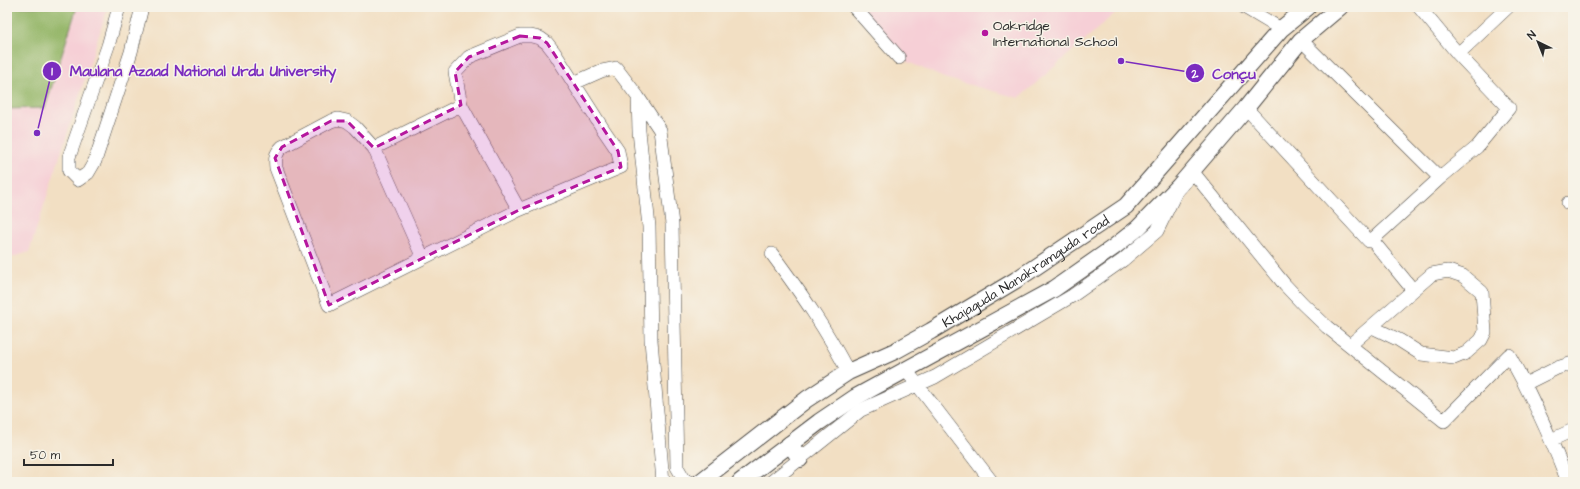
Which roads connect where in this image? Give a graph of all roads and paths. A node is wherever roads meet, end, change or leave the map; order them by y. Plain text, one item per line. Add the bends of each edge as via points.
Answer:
1 (119, 7) edge
2 (142, 7) edge
3 (854, 7) edge
4 (1244, 7) edge
5 (1308, 7) edge
6 (1340, 7) edge
7 (1419, 7) edge
8 (1508, 7) edge
9 (1281, 29) junction
10 (1301, 40) junction
11 (1458, 54) junction
12 (899, 58) dead end
13 (575, 86) junction
14 (638, 97) junction
15 (461, 105) junction
16 (1246, 108) junction
17 (374, 148) junction
18 (1192, 171) junction
19 (1440, 178) junction
20 (1179, 186) junction
21 (519, 210) junction
22 (1372, 240) junction
23 (772, 254) dead end
24 (423, 258) junction
25 (1413, 290) junction
26 (1372, 327) junction
27 (1350, 345) junction
28 (1573, 363) edge
29 (906, 370) junction
30 (848, 372) junction
31 (1525, 384) junction
32 (917, 385) junction
33 (1573, 430) edge
34 (1551, 440) junction
35 (790, 444) junction
36 (800, 459) junction
37 (663, 482) edge
38 (689, 482) edge
39 (700, 482) edge
40 (740, 482) edge
41 (771, 482) edge
42 (992, 482) edge
43 (1568, 482) edge

1 - 2 street via 69,157 69,171 78,180 88,173 95,160 131,52
3 - 12 street
4 - 9 street
5 - 9 main road, Khajaguda Nanakramguda road
6 - 10 main road, Khajaguda Nanakramguda road
7 - 11 street
8 - 11 street
9 - 30 main road, Khajaguda Nanakramguda road via 1126,206 1016,280 895,351
10 - 16 main road, Khajaguda Nanakramguda road
10 - 19 street
11 - 19 street via 1510,108 1477,147
13 - 14 street via 604,76 616,68
13 - 15 street via 547,43 540,38 520,36 469,56 455,72
13 - 21 street via 618,151 621,167
14 - 37 street via 649,226 651,340
14 - 38 street via 660,130 672,224 677,467 684,479
15 - 17 street
15 - 21 street
16 - 18 main road, Khajaguda Nanakramguda road
16 - 22 street via 1369,240
17 - 24 street
17 - 24 street via 354,127 338,120 330,121 276,152 276,168 329,305
18 - 20 main road, Khajaguda Nanakramguda road
18 - 27 street via 1285,285 1327,327
19 - 22 street
20 - 29 main road, Khajaguda Nanakramguda road via 1138,228 1054,289
20 - 32 street via 1157,231 1123,260 1072,296 935,377
21 - 24 street
22 - 25 street
23 - 30 street via 797,288
25 - 26 street
25 - 26 street via 1432,274 1448,271 1463,276 1482,292 1485,332 1481,340 1466,354 1454,358 1437,357 1421,354
26 - 27 street
27 - 31 street via 1444,421 1508,355
28 - 31 street
29 - 32 street
29 - 35 main road, Khajaguda Nanakramguda road via 856,397
30 - 39 main road, Khajaguda Nanakramguda road via 807,399
31 - 34 street
32 - 36 street via 861,410
32 - 42 street
33 - 34 street
34 - 43 street
35 - 36 main road
35 - 40 main road, Khajaguda Nanakramguda road
36 - 41 street

